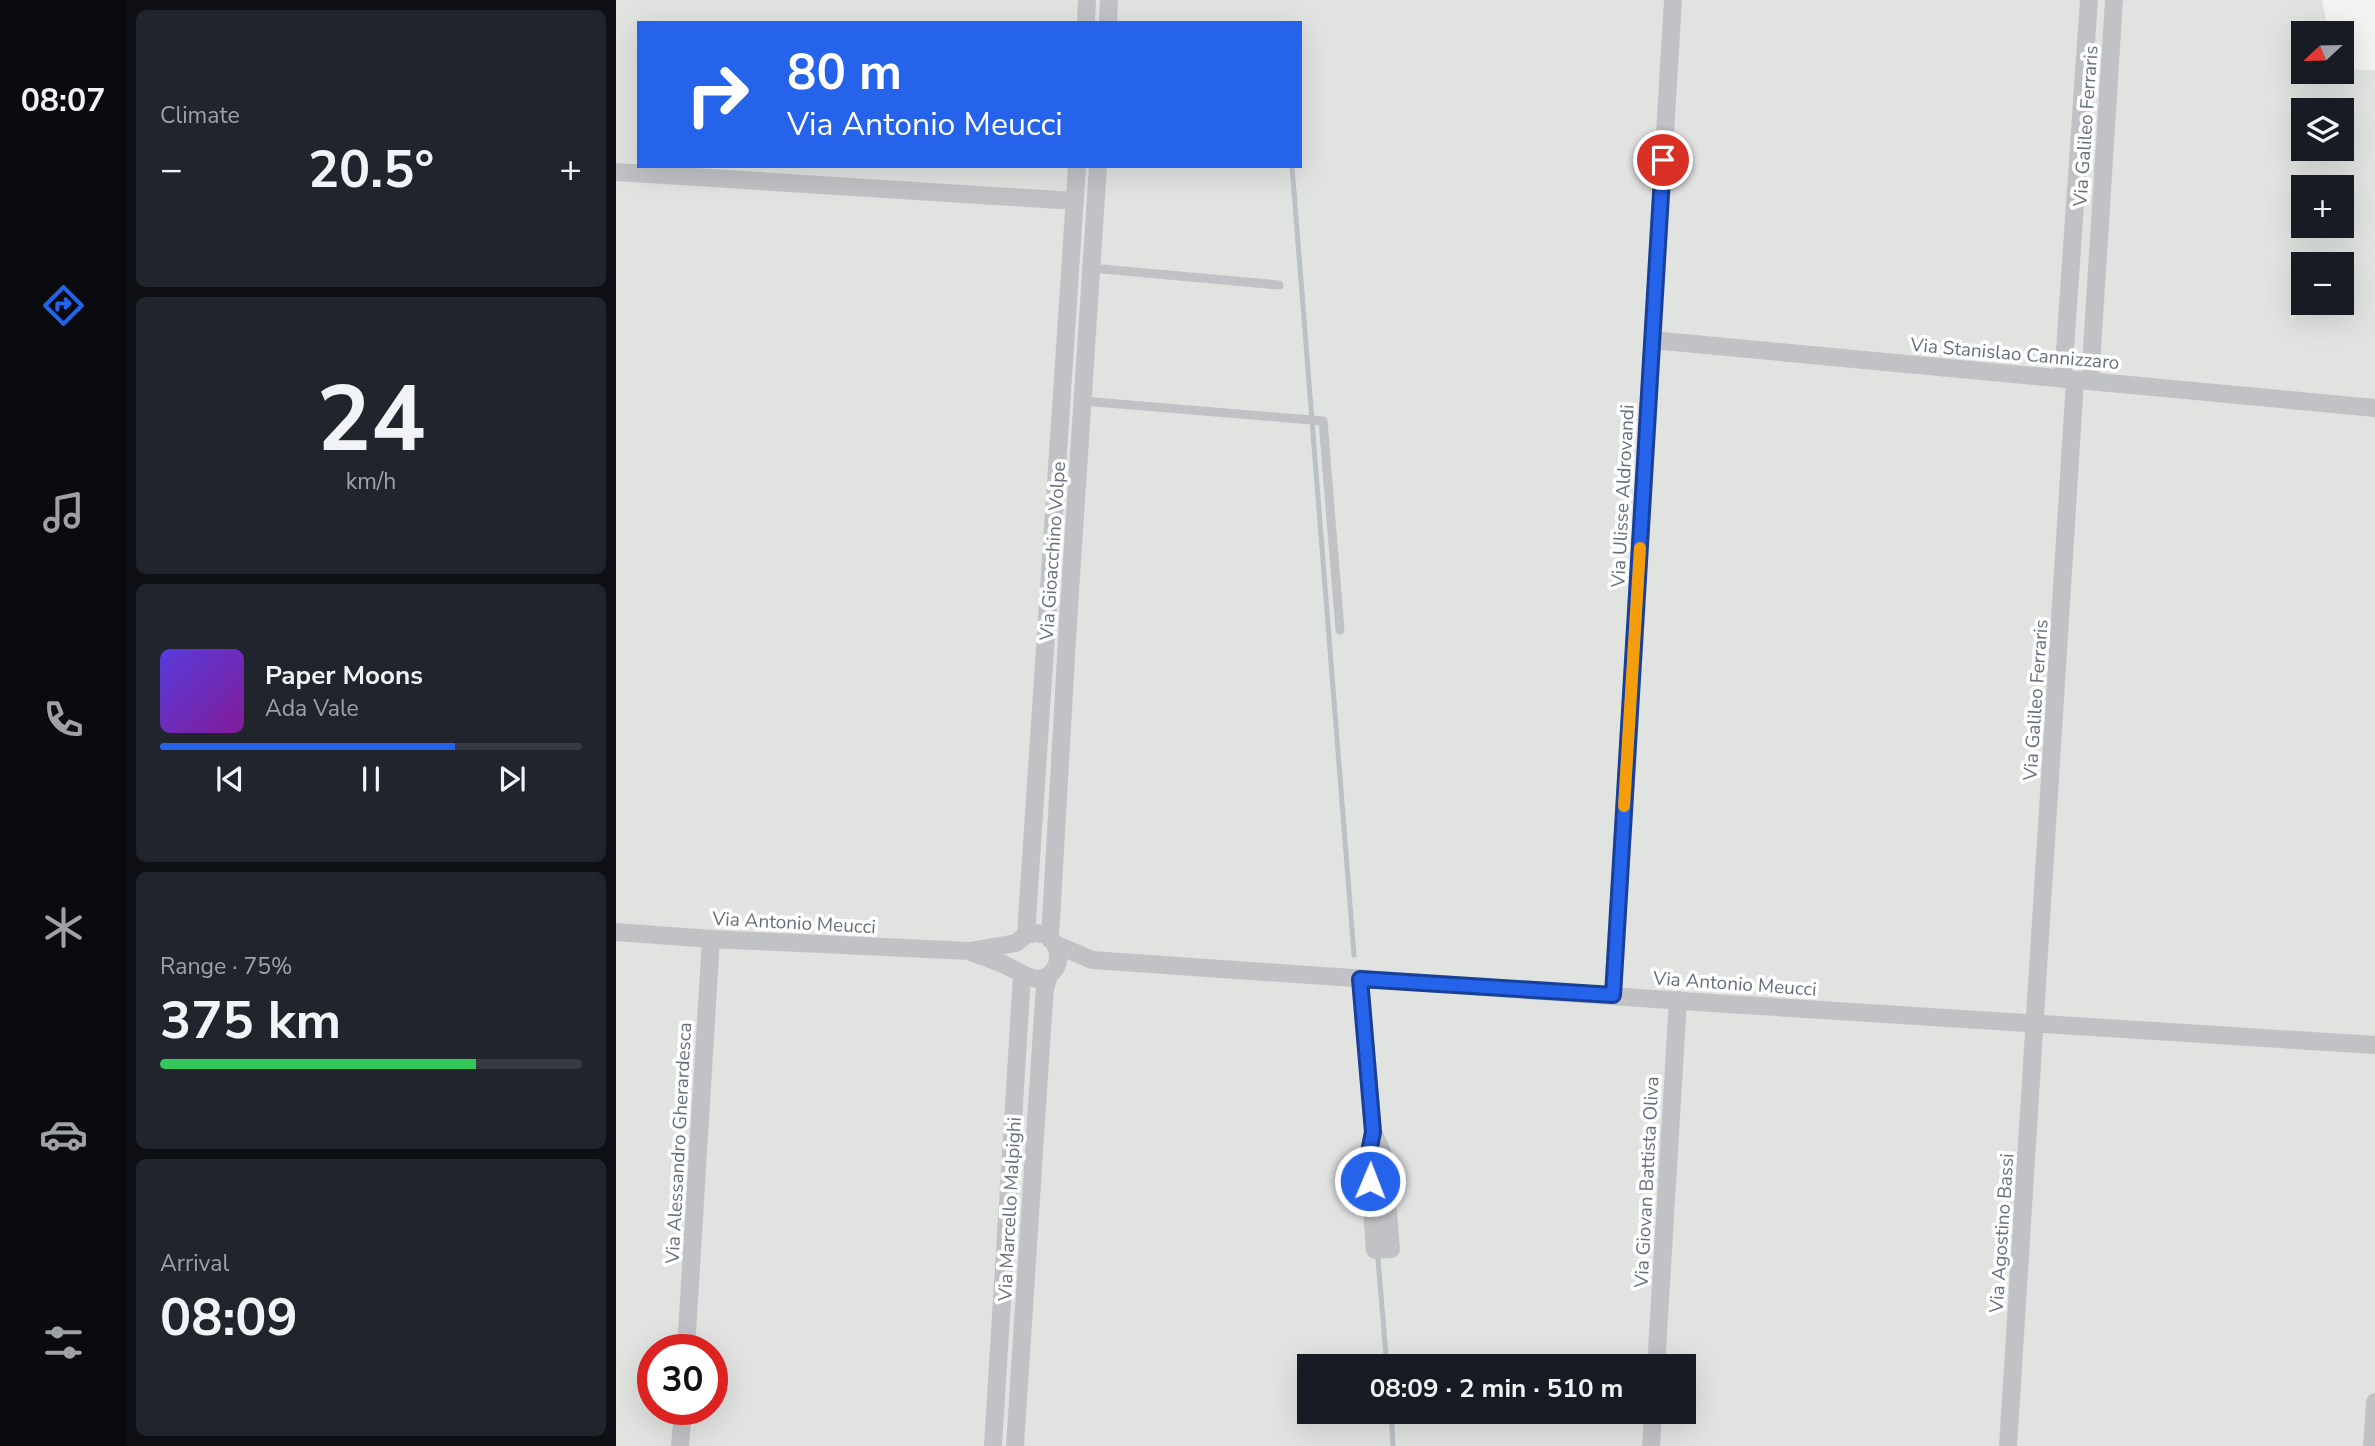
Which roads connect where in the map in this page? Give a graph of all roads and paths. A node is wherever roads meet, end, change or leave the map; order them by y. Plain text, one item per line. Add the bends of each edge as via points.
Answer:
1 (1087, 0) edge
2 (1109, 0) edge
3 (1673, 0) edge
4 (2089, 0) edge
5 (2114, 0) edge
6 (1086, 21) edge
7 (1108, 21) edge
8 (1077, 168) edge
9 (1098, 168) edge
10 (616, 172) edge
11 (1075, 201) junction
12 (1091, 268) junction
13 (1279, 285) dead end
14 (1652, 340) junction
15 (2076, 380) junction
16 (1083, 401) junction
17 (2375, 408) edge
18 (1340, 629) dead end
19 (616, 932) edge
20 (711, 939) junction
21 (1021, 939) junction
22 (1052, 941) junction
23 (970, 951) junction
24 (1092, 960) junction
25 (1020, 973) junction
26 (1051, 974) junction
27 (1360, 979) junction
28 (1613, 995) junction
29 (1678, 1000) junction
30 (2036, 1023) junction
31 (2375, 1045) edge
32 (1373, 1132) junction
33 (687, 1334) edge
34 (1657, 1354) edge
35 (2375, 1402) edge
36 (1652, 1424) edge
37 (681, 1425) edge
38 (680, 1446) edge
39 (993, 1446) edge
40 (1015, 1446) edge
41 (1651, 1446) edge
42 (2008, 1446) edge
43 (2372, 1446) edge

1 - 6 street
2 - 7 street
3 - 14 street, Via Ulisse Aldrovandi
4 - 15 street, Via Galileo Ferraris
5 - 15 street, Via Galileo Ferraris
8 - 11 street, Via Gioacchino Volpe
9 - 12 street, Via Gioacchino Volpe
10 - 11 street
11 - 21 street, Via Gioacchino Volpe
12 - 13 lane
12 - 16 street, Via Gioacchino Volpe
14 - 15 street, Via Stanislao Cannizzaro
14 - 28 street, Via Ulisse Aldrovandi
15 - 17 street, Via Stanislao Cannizzaro
15 - 30 street, Via Galileo Ferraris
16 - 18 lane via 1324,421
16 - 22 street, Via Gioacchino Volpe
19 - 20 street, Via Antonio Meucci
20 - 23 street, Via Antonio Meucci
20 - 33 street, Via Alessandro Gherardesca
21 - 22 street, Via Antonio Meucci via 1036,933
21 - 23 street, Via Antonio Meucci
21 - 25 street via 1013,960
22 - 24 street, Via Antonio Meucci
22 - 26 street via 1059,958
23 - 25 street, Via Antonio Meucci
24 - 26 street, Via Antonio Meucci
24 - 27 street, Via Antonio Meucci
25 - 26 street, Via Antonio Meucci via 1033,979
25 - 39 street, Via Marcello Malpighi
26 - 40 street, Via Marcello Malpighi via 1042,1027
27 - 28 street, Via Antonio Meucci
27 - 32 street
28 - 29 street, Via Antonio Meucci
29 - 30 street, Via Antonio Meucci
29 - 34 street, Via Giovan Battista Oliva
30 - 31 street, Via Antonio Meucci
30 - 42 street, Via Agostino Bassi
32 - 32 street via 1383,1154 1391,1249 1375,1250 1368,1157
35 - 43 street
36 - 41 street
37 - 38 street

